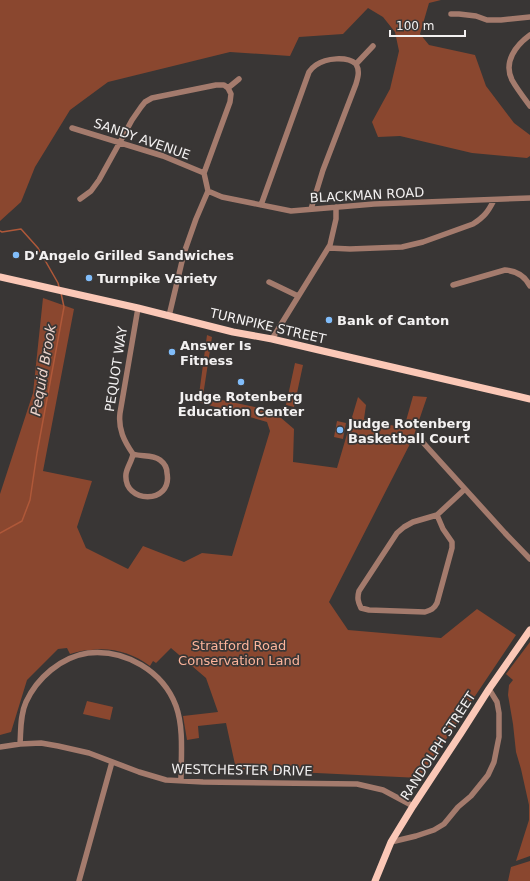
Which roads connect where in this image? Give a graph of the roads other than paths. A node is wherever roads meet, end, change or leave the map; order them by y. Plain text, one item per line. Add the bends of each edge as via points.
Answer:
1 (451, 14) dead end
2 (530, 17) edge
3 (530, 35) edge
4 (373, 46) dead end
5 (356, 64) junction
6 (239, 79) dead end
7 (228, 88) junction
8 (530, 106) edge
9 (72, 128) dead end
10 (120, 142) junction
11 (204, 173) junction
12 (208, 191) junction
13 (530, 198) edge
14 (80, 199) dead end
15 (494, 200) junction
16 (261, 205) junction
17 (336, 207) junction
18 (311, 209) junction
19 (329, 248) junction
20 (0, 277) edge
21 (269, 282) dead end
22 (453, 285) dead end
23 (530, 286) edge
24 (298, 296) junction
25 (138, 308) junction
26 (169, 316) junction
27 (272, 339) junction
28 (530, 399) edge
29 (418, 437) dead end
30 (133, 454) junction
31 (465, 489) junction
32 (437, 515) junction
33 (530, 560) edge
34 (530, 630) edge
35 (490, 689) junction
36 (20, 744) junction
37 (0, 747) edge
38 (112, 762) junction
39 (181, 781) junction
40 (413, 806) junction
41 (391, 842) junction
42 (79, 881) edge
43 (375, 881) edge

1 - 2 street via 476,16 486,20
3 - 8 street via 514,51 509,68 512,80
4 - 5 street
5 - 16 street via 352,60 337,59 320,62 309,72
5 - 18 street via 359,72 356,84
6 - 7 street
7 - 10 street via 224,85 216,86 152,98 145,102
7 - 11 street via 231,94 230,102
9 - 10 street, SANDY AVENUE
10 - 11 street, SANDY AVENUE
10 - 14 street via 99,180 91,191
11 - 12 street
12 - 16 street, BLACKMAN ROAD via 222,197
12 - 26 street via 184,253
13 - 15 street, BLACKMAN ROAD
15 - 17 street, BLACKMAN ROAD
15 - 19 street via 479,220 423,242 402,247
16 - 18 street, BLACKMAN ROAD via 291,211
17 - 18 street, BLACKMAN ROAD
17 - 19 street via 336,219
19 - 24 street
20 - 25 main road, TURNPIKE STREET
21 - 24 street
22 - 23 street via 505,270 514,271 524,277
24 - 27 street
25 - 26 main road, TURNPIKE STREET
25 - 30 street, PEQUOT WAY via 119,419 122,435
26 - 27 main road, TURNPIKE STREET
27 - 28 main road, TURNPIKE STREET
29 - 31 street
30 - 30 street via 126,474 126,481 131,490 144,497 159,493 164,489 168,477 163,463 154,457
31 - 32 street
31 - 33 street
32 - 32 street via 452,542 452,548 435,608 426,612 361,608 357,596 359,591 397,534 413,522
34 - 35 main road, RANDOLPH STREET
35 - 40 main road, RANDOLPH STREET
35 - 41 street via 497,702 499,736 494,762 488,775 444,824 434,830
36 - 37 street, WESTCHESTER DRIVE
36 - 38 street, WESTCHESTER DRIVE via 40,743 58,746 89,753
36 - 39 street via 24,708 41,678 64,662 88,653 115,655 128,658 151,671 169,692 176,706 179,721
38 - 39 street, WESTCHESTER DRIVE via 154,777
38 - 42 street
39 - 40 street, WESTCHESTER DRIVE via 358,784 383,790
40 - 41 main road, RANDOLPH STREET
41 - 43 main road, RANDOLPH STREET

